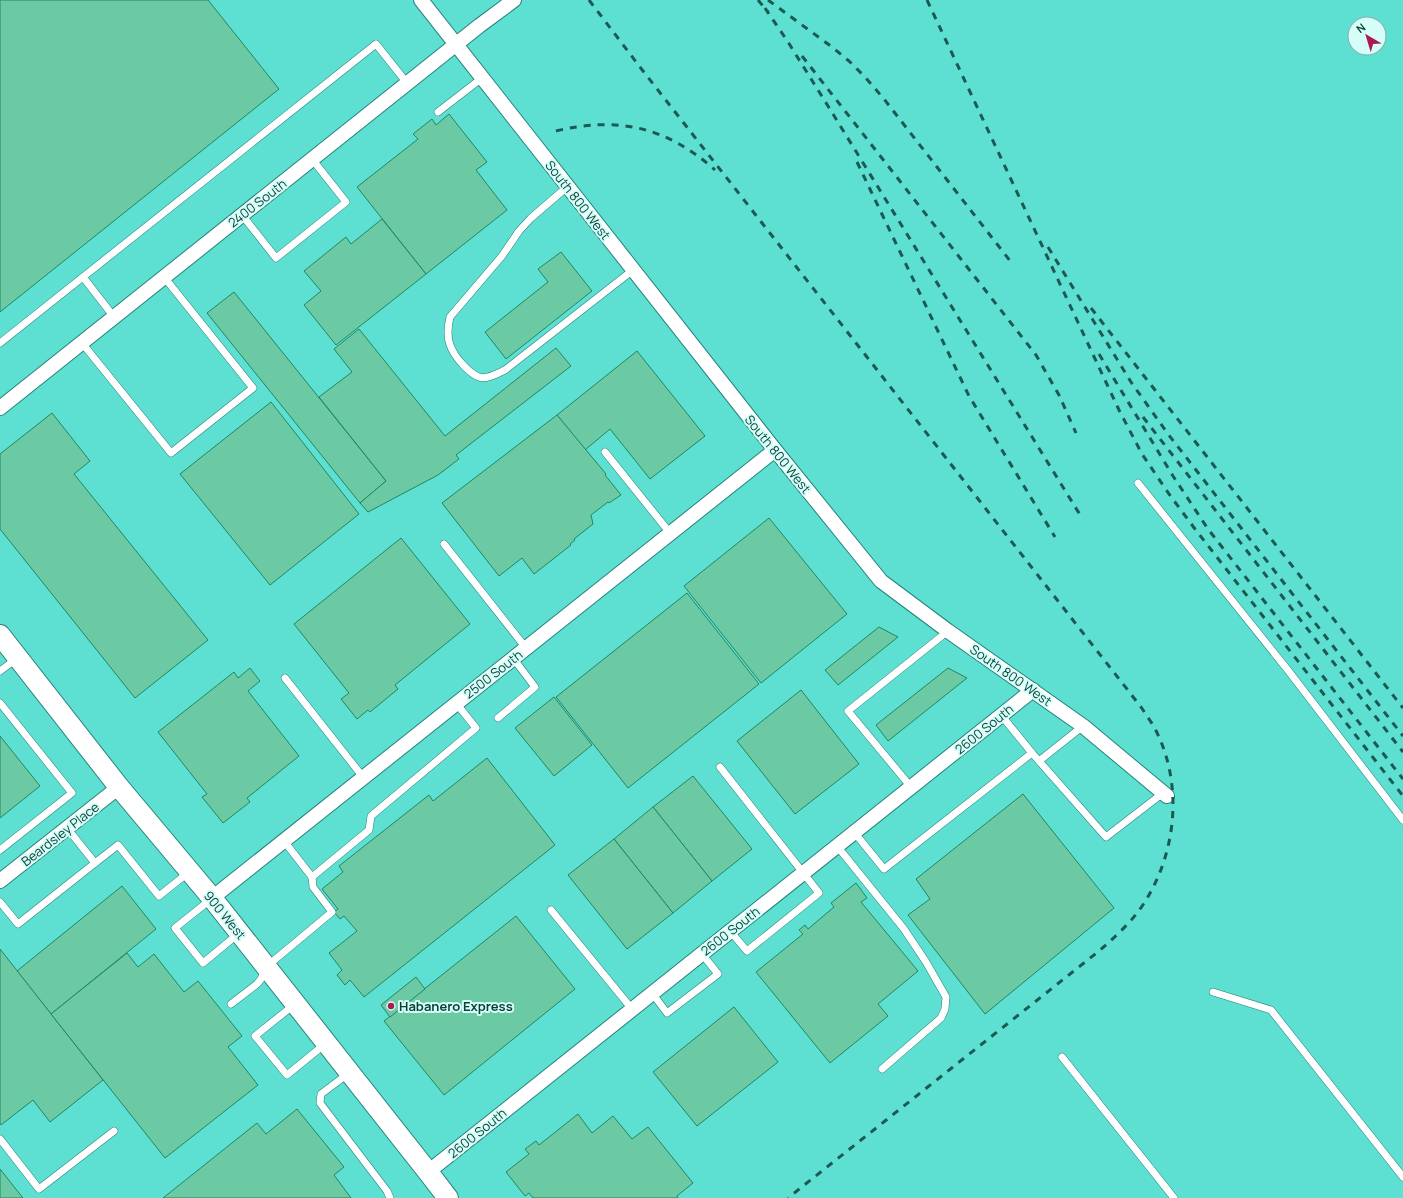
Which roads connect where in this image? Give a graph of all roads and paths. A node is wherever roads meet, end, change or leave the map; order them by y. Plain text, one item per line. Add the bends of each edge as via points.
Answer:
1 (421, 0) edge
2 (514, 0) edge
3 (456, 45) junction
4 (482, 78) junction
5 (408, 83) junction
6 (438, 112) dead end
7 (312, 160) junction
8 (567, 188) junction
9 (242, 215) junction
10 (633, 270) junction
11 (83, 277) junction
12 (164, 277) junction
13 (114, 317) junction
14 (0, 343) edge
15 (82, 343) junction
16 (0, 408) edge
17 (774, 450) junction
18 (605, 452) dead end
19 (1138, 483) dead end
20 (670, 533) junction
21 (444, 544) dead end
22 (948, 631) junction
23 (0, 635) edge
24 (526, 648) junction
25 (18, 657) junction
26 (513, 658) junction
27 (0, 671) edge
28 (285, 678) dead end
29 (1033, 690) junction
30 (0, 703) edge
31 (456, 703) junction
32 (1001, 715) junction
33 (498, 718) dead end
34 (1083, 726) junction
35 (1032, 753) junction
36 (1039, 761) junction
37 (720, 767) dead end
38 (363, 777) junction
39 (119, 787) junction
40 (911, 787) junction
41 (1165, 795) joint
42 (1403, 820) edge
43 (67, 828) junction
44 (854, 832) junction
45 (284, 841) junction
46 (837, 846) junction
47 (0, 850) edge
48 (95, 863) junction
49 (190, 871) junction
50 (802, 873) junction
51 (312, 877) junction
52 (0, 881) edge
53 (212, 898) junction
54 (0, 902) edge
55 (551, 910) dead end
56 (730, 931) junction
57 (240, 933) junction
58 (702, 954) junction
59 (266, 967) junction
60 (1213, 992) dead end
61 (652, 993) junction
62 (295, 1003) junction
63 (231, 1004) dead end
64 (632, 1009) junction
65 (326, 1043) junction
66 (1062, 1057) dead end
67 (882, 1069) dead end
68 (349, 1073) junction
69 (114, 1131) dead end
70 (0, 1139) edge
71 (428, 1172) junction
72 (1403, 1177) edge
73 (390, 1198) edge
74 (448, 1198) edge
75 (1174, 1198) edge

1 - 3 street, South 800 West
2 - 3 street, 2400 South
3 - 4 street, South 800 West
3 - 5 street, 2400 South
4 - 6 lane
4 - 8 street, South 800 West
5 - 7 street, 2400 South
5 - 11 lane via 376,44
7 - 9 street, 2400 South
7 - 9 lane via 346,202 276,258
8 - 10 street, South 800 West
8 - 10 lane via 531,218 450,317 447,329 449,344 456,357 479,377 490,377 505,370
9 - 12 street, 2400 South
10 - 17 street, South 800 West
11 - 13 lane
11 - 14 lane
12 - 13 street, 2400 South
12 - 15 lane via 253,388 171,453
13 - 15 street, 2400 South
15 - 16 street, 2400 South
17 - 20 street, 2500 South
17 - 22 street, South 800 West via 880,581
18 - 20 lane
19 - 42 lane via 1287,669
20 - 24 street, 2500 South
21 - 24 lane
22 - 29 street, South 800 West
22 - 40 lane via 848,711
23 - 25 main road, 900 West
24 - 26 street, 2500 South
25 - 27 lane
25 - 39 main road, 900 West
26 - 31 street, 2500 South
26 - 33 lane via 535,687
28 - 38 lane
29 - 32 street, 2600 South
29 - 34 street, South 800 West
30 - 47 lane via 72,792
31 - 38 street, 2500 South
31 - 51 lane via 476,728 371,816 369,830
32 - 35 lane
32 - 40 street, 2600 South
34 - 36 lane
34 - 41 street, South 800 West
35 - 36 lane
35 - 44 lane via 884,869
36 - 41 lane via 1106,837
37 - 50 lane
38 - 45 street, 2500 South
39 - 43 street, Beardsley Place
39 - 49 main road, 900 West
40 - 44 street, 2600 South
43 - 48 lane
43 - 52 street, Beardsley Place
44 - 46 street, 2600 South
45 - 51 lane
45 - 53 street, 2500 South
46 - 50 street, 2600 South
46 - 67 lane via 904,929 946,997 941,1018
48 - 49 lane via 118,845 159,896
48 - 54 lane via 18,924
49 - 53 main road, 900 West
50 - 56 street, 2600 South
50 - 56 lane via 819,893 747,951
51 - 59 lane via 314,888 332,912
53 - 57 main road, 900 West
53 - 57 lane via 175,928 203,963
55 - 64 lane
56 - 58 street, 2600 South
57 - 59 main road, 900 West
58 - 61 street, 2600 South
58 - 61 lane via 718,974 667,1013
59 - 62 main road, 900 West
59 - 63 lane via 257,984
60 - 72 lane via 1271,1010
61 - 64 street, 2600 South
62 - 65 main road, 900 West
62 - 65 lane via 255,1036 287,1075
64 - 71 street, 2600 South
65 - 68 main road, 900 West
66 - 75 lane
68 - 71 main road, 900 West
68 - 73 lane via 321,1094 320,1103
69 - 70 lane via 39,1189
71 - 74 main road, 900 West

